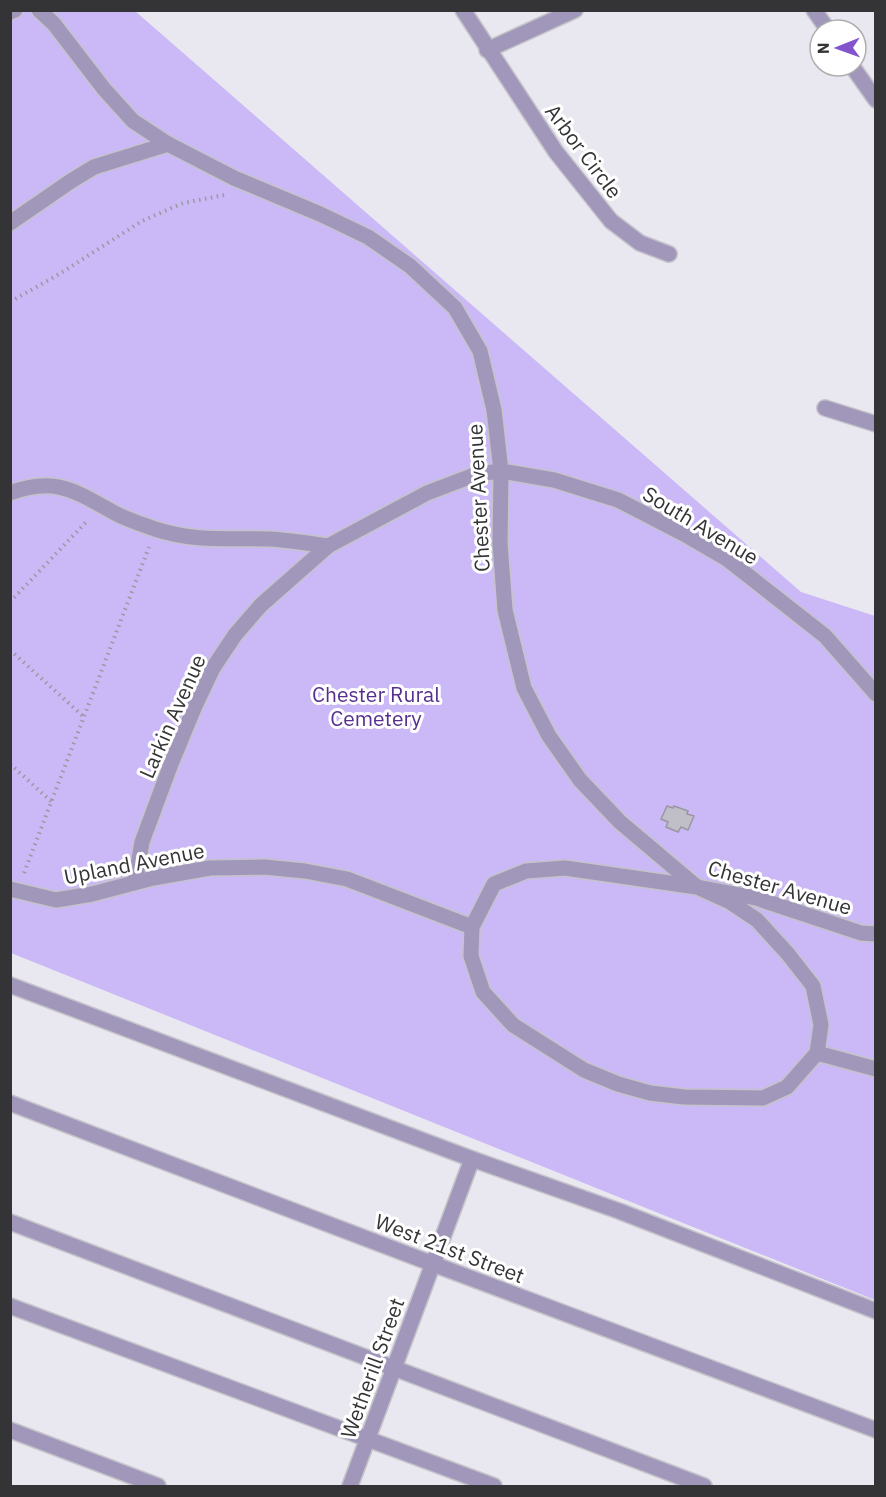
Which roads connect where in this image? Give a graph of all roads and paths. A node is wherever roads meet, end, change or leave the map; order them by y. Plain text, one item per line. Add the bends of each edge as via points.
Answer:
1 (15, 10) edge
2 (39, 10) edge
3 (462, 10) edge
4 (575, 10) edge
5 (10, 12) edge
6 (487, 50) junction
7 (860, 78) edge
8 (876, 100) edge
9 (168, 144) junction
10 (258, 189) junction
11 (10, 223) edge
12 (669, 254) dead end
13 (10, 302) edge
14 (825, 408) dead end
15 (876, 424) edge
16 (501, 471) junction
17 (10, 493) edge
18 (102, 506) junction
19 (156, 529) junction
20 (328, 546) junction
21 (10, 602) edge
22 (10, 650) edge
23 (876, 694) edge
24 (84, 717) junction
25 (10, 764) edge
26 (52, 802) junction
27 (135, 882) junction
28 (697, 887) junction
29 (14, 890) edge
30 (472, 927) junction
31 (876, 934) edge
32 (10, 985) edge
33 (817, 1053) junction
34 (876, 1069) edge
35 (10, 1103) edge
36 (472, 1160) junction
37 (10, 1222) edge
38 (433, 1264) junction
39 (10, 1306) edge
40 (876, 1311) edge
41 (395, 1369) junction
42 (10, 1430) edge
43 (876, 1430) edge
44 (368, 1440) junction
45 (158, 1486) edge
46 (350, 1486) edge
47 (494, 1486) edge
48 (704, 1486) edge

1 - 5 street
2 - 9 street, Chester Avenue via 134,121
3 - 6 street, Arbor Circle
4 - 6 street
6 - 12 street, Arbor Circle via 556,152 611,221 640,243
7 - 8 street
9 - 10 street, Chester Avenue
9 - 11 street via 94,167
10 - 13 path via 183,203 142,221
10 - 16 street, Chester Avenue via 368,237 410,266 455,308 480,351 494,410
14 - 15 street
16 - 20 street, Larkin Avenue via 477,474 427,493
16 - 23 street, South Avenue via 554,480 618,500 701,544 825,636
16 - 28 street, Chester Avenue via 500,543 506,610 524,688 549,736 580,780 620,822
17 - 18 street via 56,485
18 - 19 street
18 - 21 path
19 - 20 street via 198,539 270,539
19 - 24 path
20 - 27 street, Larkin Avenue via 261,605 213,668 142,842
22 - 24 path
24 - 26 path
25 - 26 path
26 - 29 path
27 - 29 street, Upland Avenue via 56,900
27 - 30 street, Upland Avenue via 210,868 305,871 346,879
28 - 30 street via 565,868 526,871 495,884
28 - 31 street, Chester Avenue via 756,898 861,933
28 - 33 street via 757,920 813,986 821,1025
30 - 33 street via 471,957 483,992 513,1025 584,1070 618,1084 684,1097 763,1098 787,1087
32 - 36 street
33 - 34 street
35 - 38 street, West 21st Street
36 - 38 street, Wetherill Street
36 - 40 street via 619,1211
37 - 41 street
38 - 41 street, Wetherill Street
38 - 43 street, West 21st Street
39 - 44 street
41 - 44 street, Wetherill Street
41 - 48 street
42 - 45 street
44 - 46 street, Wetherill Street
44 - 47 street

